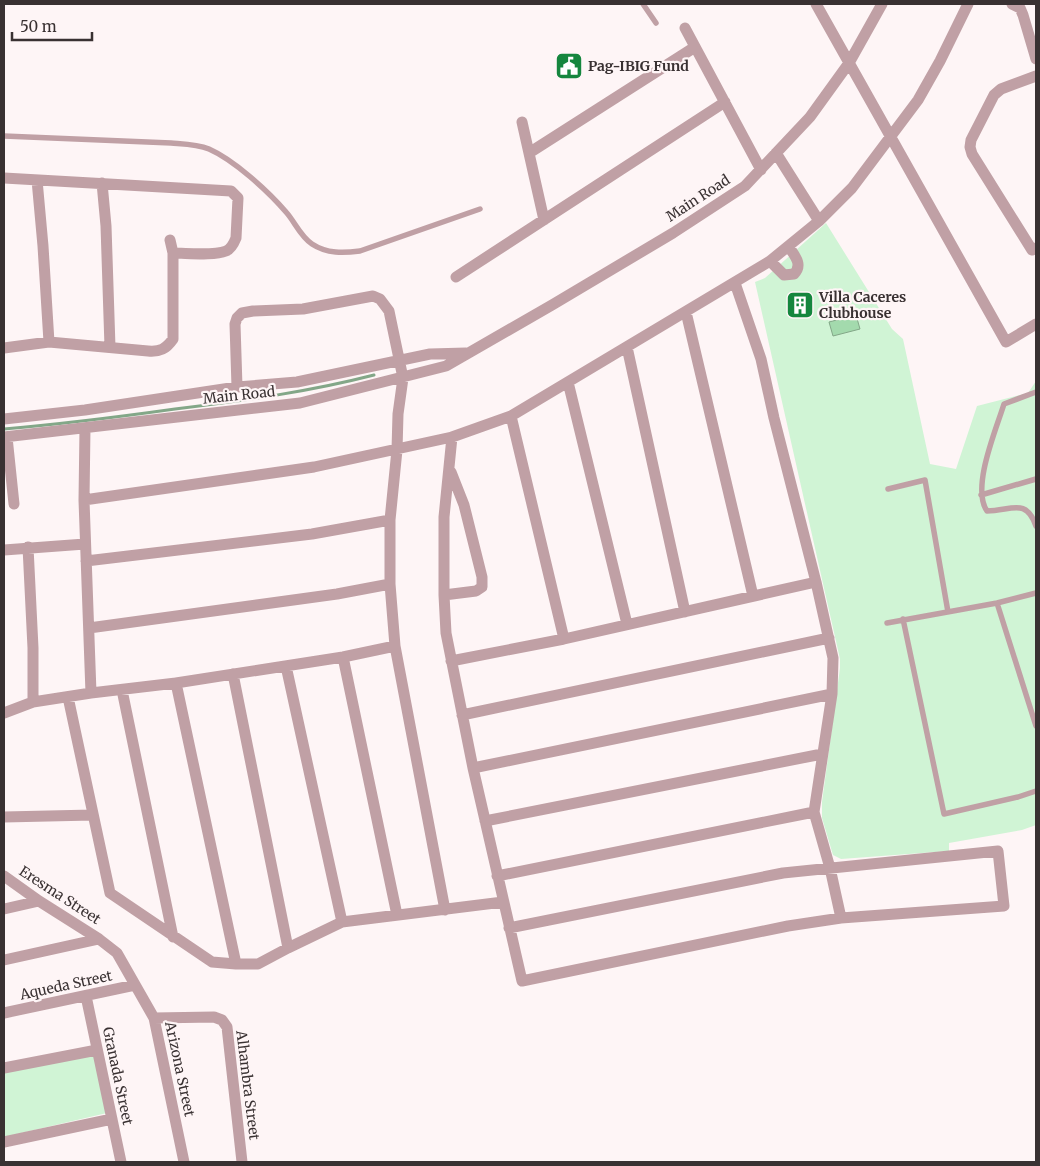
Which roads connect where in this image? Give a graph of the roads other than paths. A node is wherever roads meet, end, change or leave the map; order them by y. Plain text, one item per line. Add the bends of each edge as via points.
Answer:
1 (643, 4) edge
2 (816, 4) edge
3 (882, 4) edge
4 (968, 4) edge
5 (1012, 4) edge
6 (656, 23) dead end
7 (685, 28) dead end
8 (695, 47) junction
9 (1036, 59) edge
10 (849, 63) junction
11 (1036, 76) edge
12 (725, 102) junction
13 (522, 122) dead end
14 (4, 136) edge
15 (891, 137) junction
16 (529, 153) junction
17 (776, 153) junction
18 (761, 170) junction
19 (4, 178) edge
20 (37, 180) junction
21 (102, 183) junction
22 (480, 209) dead end
23 (544, 220) junction
24 (818, 221) junction
25 (170, 240) dead end
26 (789, 247) junction
27 (1036, 248) edge
28 (173, 253) junction
29 (770, 261) junction
30 (456, 277) dead end
31 (735, 283) junction
32 (686, 312) junction
33 (1036, 324) edge
34 (49, 342) junction
35 (110, 347) junction
36 (627, 347) junction
37 (4, 348) edge
38 (470, 352) junction
39 (399, 360) junction
40 (402, 378) junction
41 (568, 382) junction
42 (237, 387) junction
43 (1036, 392) edge
44 (511, 416) junction
45 (4, 419) edge
46 (86, 428) junction
47 (5, 437) edge
48 (452, 438) junction
49 (397, 450) junction
50 (450, 468) junction
51 (1036, 479) edge
52 (888, 489) dead end
53 (982, 495) junction
54 (84, 500) junction
55 (14, 504) dead end
56 (390, 520) junction
57 (1036, 526) edge
58 (85, 544) junction
59 (28, 548) junction
60 (4, 550) edge
61 (86, 561) junction
62 (816, 582) junction
63 (390, 584) junction
64 (1036, 593) edge
65 (444, 595) junction
66 (753, 596) junction
67 (997, 603) junction
68 (685, 612) junction
69 (948, 612) junction
70 (904, 619) junction
71 (887, 623) dead end
72 (627, 624) junction
73 (89, 628) junction
74 (829, 638) junction
75 (564, 639) junction
76 (395, 646) junction
77 (343, 657) junction
78 (452, 661) junction
79 (286, 666) junction
80 (232, 674) junction
81 (176, 683) junction
82 (122, 690) junction
83 (91, 693) junction
84 (832, 694) junction
85 (68, 697) junction
86 (33, 702) junction
87 (4, 713) edge
88 (462, 715) junction
89 (1036, 726) edge
90 (822, 754) junction
91 (473, 768) junction
92 (1036, 791) edge
93 (814, 812) junction
94 (93, 815) junction
95 (4, 818) edge
96 (485, 822) junction
97 (830, 868) junction
98 (4, 876) edge
99 (497, 876) junction
100 (40, 901) junction
101 (503, 902) junction
102 (4, 909) edge
103 (445, 910) junction
104 (397, 915) junction
105 (841, 918) junction
106 (342, 922) junction
107 (509, 928) junction
108 (173, 937) junction
109 (99, 939) junction
110 (288, 948) junction
111 (4, 960) edge
112 (236, 964) junction
113 (135, 985) junction
114 (86, 996) junction
115 (4, 1013) edge
116 (154, 1018) junction
117 (97, 1050) junction
118 (4, 1068) edge
119 (112, 1119) junction
120 (4, 1142) edge
121 (121, 1162) edge
122 (184, 1162) edge
123 (242, 1162) edge

1 - 6 lane
2 - 10 street
3 - 10 street, Main Road
4 - 15 street via 918,100
5 - 9 street via 1020,8
7 - 8 street
8 - 12 street
8 - 16 street
10 - 15 street
10 - 17 street, Main Road via 810,117
11 - 27 street via 1001,89 994,95 970,147 1032,250
12 - 18 street
12 - 23 street
13 - 16 street
14 - 22 lane via 171,142 208,149 237,167 278,202 303,237 314,245 343,253 360,251
15 - 24 street via 852,188
15 - 33 street via 1006,342
16 - 23 street
17 - 18 street, Main Road
17 - 24 street
18 - 38 street, Main Road via 745,186 673,233
19 - 20 street
20 - 21 street
20 - 34 street
21 - 28 street via 231,191 238,198 236,238 228,251
21 - 35 street
23 - 30 street
24 - 26 street
25 - 28 street
26 - 29 street
26 - 29 street via 798,262 794,274 784,275
28 - 35 street via 173,339 169,346 154,352
29 - 31 street
31 - 32 street
31 - 62 street via 761,360
32 - 36 street
32 - 66 street
34 - 35 street
34 - 37 street
36 - 41 street
36 - 68 street
38 - 39 street, Main Road
38 - 40 street, Main Road via 446,366
39 - 40 street
39 - 42 street, Main Road via 297,382
39 - 42 street via 388,311 380,299 373,296 303,309 253,311 242,313 237,318
40 - 46 street, Main Road via 300,403
40 - 49 street
41 - 44 street
41 - 72 street
42 - 45 street, Main Road
43 - 53 lane via 1004,404 982,477
44 - 48 street
44 - 75 street
46 - 47 street, Main Road
46 - 54 street
47 - 55 street
48 - 49 street
48 - 50 street
49 - 54 street via 314,467
49 - 56 street
50 - 65 street via 444,518
50 - 65 street via 464,505 482,587 476,591
51 - 53 lane
52 - 69 lane via 925,480
53 - 57 lane via 987,511 1025,508
54 - 58 street
56 - 61 street via 312,534
56 - 63 street
58 - 59 street
58 - 61 street
59 - 60 street
59 - 86 street
61 - 73 street
62 - 66 street
62 - 74 street
63 - 73 street
63 - 76 street
64 - 67 lane
65 - 78 street via 446,633
66 - 68 street
67 - 69 lane
67 - 89 lane
68 - 72 street
69 - 70 lane
70 - 71 lane
70 - 92 lane via 944,814
72 - 75 street
73 - 83 street
74 - 84 street via 833,658
74 - 88 street
75 - 78 street
76 - 77 street
76 - 103 street
77 - 79 street
77 - 104 street
78 - 88 street
79 - 80 street
79 - 106 street
80 - 81 street
80 - 110 street
81 - 82 street
81 - 112 street
82 - 83 street
82 - 108 street
83 - 85 street
84 - 90 street
84 - 91 street
85 - 86 street
85 - 94 street
86 - 87 street
88 - 91 street
90 - 93 street
90 - 96 street
91 - 96 street
93 - 97 street
93 - 99 street
94 - 95 street
94 - 108 street via 110,893
96 - 99 street
97 - 105 street
97 - 105 street via 998,851 1004,906
97 - 107 street via 783,873
98 - 100 street, Eresma Street
99 - 101 street
100 - 102 street
100 - 109 street, Eresma Street
101 - 103 street
101 - 107 street
103 - 104 street
104 - 106 street
105 - 107 street via 522,981
106 - 110 street
108 - 112 street via 212,962
109 - 111 street
109 - 113 street, Arizona Street via 117,953
110 - 112 street via 258,964
113 - 114 street, Aqueda Street
113 - 116 street, Arizona Street
114 - 115 street, Aqueda Street
114 - 117 street, Granada Street
116 - 122 street, Arizona Street
116 - 123 street, Alhambra Street via 214,1017 227,1027
117 - 118 street
117 - 119 street, Granada Street
119 - 120 street
119 - 121 street, Granada Street

